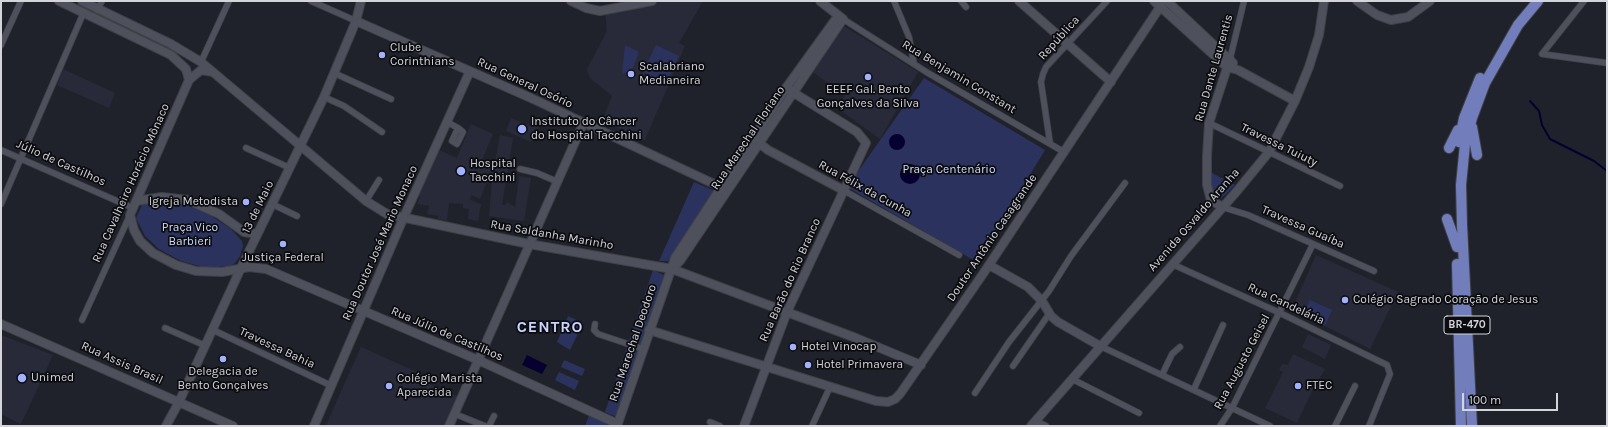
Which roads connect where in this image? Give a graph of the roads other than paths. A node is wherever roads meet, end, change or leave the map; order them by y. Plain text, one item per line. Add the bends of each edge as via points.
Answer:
1 (21, 1) edge
2 (59, 1) edge
3 (82, 1) edge
4 (102, 1) edge
5 (229, 1) edge
6 (312, 1) edge
7 (361, 1) edge
8 (571, 1) edge
9 (652, 1) edge
10 (820, 1) edge
11 (894, 1) edge
12 (961, 1) edge
13 (1019, 1) edge
14 (1107, 1) edge
15 (1244, 1) edge
16 (1324, 1) edge
17 (1358, 1) edge
18 (1430, 1) edge
19 (1530, 1) edge
20 (1538, 1) edge
21 (1584, 1) edge
22 (1161, 2) edge
23 (966, 7) dead end
24 (97, 10) junction
25 (83, 14) junction
26 (840, 18) junction
27 (356, 21) junction
28 (1, 44) edge
29 (1068, 44) junction
30 (201, 62) junction
31 (1228, 63) junction
32 (1607, 63) edge
33 (914, 64) junction
34 (470, 71) junction
35 (214, 72) junction
36 (334, 73) junction
37 (189, 80) junction
38 (1111, 82) junction
39 (790, 90) junction
40 (324, 97) junction
41 (391, 99) dead end
42 (1295, 101) junction
43 (1468, 118) junction
44 (447, 122) junction
45 (1210, 122) junction
46 (584, 124) junction
47 (760, 127) junction
48 (458, 128) dead end
49 (382, 132) dead end
50 (759, 143) junction
51 (1050, 143) junction
52 (300, 146) junction
53 (246, 148) dead end
54 (1448, 148) dead end
55 (1, 150) edge
56 (1064, 152) junction
57 (1269, 152) junction
58 (1477, 155) dead end
59 (20, 158) junction
60 (290, 168) junction
61 (520, 168) dead end
62 (379, 180) dead end
63 (558, 182) junction
64 (1125, 183) dead end
65 (1340, 186) dead end
66 (724, 189) junction
67 (843, 190) junction
68 (366, 201) junction
69 (1, 204) edge
70 (272, 204) junction
71 (1222, 207) junction
72 (133, 208) junction
73 (297, 216) dead end
74 (403, 218) junction
75 (1447, 219) dead end
76 (257, 234) junction
77 (529, 244) junction
78 (1313, 244) junction
79 (1460, 247) junction
80 (250, 250) junction
81 (959, 255) dead end
82 (1172, 264) junction
83 (989, 265) junction
84 (241, 268) junction
85 (266, 269) junction
86 (672, 269) junction
87 (1374, 270) dead end
88 (1041, 300) junction
89 (364, 312) junction
90 (787, 312) junction
91 (1280, 313) junction
92 (1049, 314) junction
93 (82, 320) dead end
94 (1, 324) edge
95 (595, 324) dead end
96 (1223, 325) dead end
97 (165, 328) dead end
98 (213, 330) junction
99 (649, 330) junction
100 (206, 346) junction
101 (1100, 346) junction
102 (1180, 347) dead end
103 (643, 349) junction
104 (478, 360) junction
105 (921, 365) junction
106 (1013, 366) dead end
107 (765, 367) junction
108 (1162, 375) junction
109 (1072, 380) junction
110 (332, 386) junction
111 (1355, 386) dead end
112 (830, 387) junction
113 (1194, 389) junction
114 (975, 393) dead end
115 (179, 402) junction
116 (1232, 408) junction
117 (1139, 413) dead end
118 (455, 414) junction
119 (494, 416) dead end
120 (710, 422) dead end
121 (1034, 423) edge
122 (614, 424) edge
123 (166, 426) edge
124 (172, 426) edge
125 (233, 426) edge
126 (314, 426) edge
127 (450, 426) edge
128 (485, 426) edge
129 (489, 426) edge
130 (720, 426) edge
131 (744, 426) edge
132 (812, 426) edge
133 (1046, 426) edge
134 (1220, 426) edge
135 (1270, 426) edge
136 (1335, 426) edge
137 (1369, 426) edge
138 (1461, 426) edge
139 (1472, 426) edge

1 - 28 street
2 - 25 main road
3 - 24 main road, Rua Saldanha Marinho
4 - 24 street
5 - 30 street
6 - 27 street
7 - 27 main road, 13 de Maio
8 - 9 main road via 600,11
10 - 26 main road
11 - 33 street via 909,38
12 - 23 street
13 - 29 main road
14 - 29 street, República
15 - 31 street, Rua Dante Laurentis
16 - 42 main road, Avenida Osvaldo Aranha via 1319,35
17 - 18 main road via 1377,15 1391,20 1408,16
19 - 43 highway, BR-470 via 1486,67
20 - 43 highway, BR-470 via 1504,47
21 - 32 street via 1542,54
22 - 31 main road
22 - 38 main road, Doutor Antônio Casagrande
24 - 30 main road, Rua Saldanha Marinho via 152,34
25 - 37 main road via 171,55 186,68
25 - 59 street
26 - 33 street, Rua Benjamin Constant
26 - 39 main road, Rua Marechal Floriano
27 - 34 main road, Rua General Osório
27 - 36 main road, 13 de Maio
29 - 38 main road
29 - 51 street, República via 1046,67 1040,82
30 - 35 main road, Rua Saldanha Marinho
31 - 42 main road
31 - 45 main road, Rua Dante Laurentis
33 - 51 street, Rua Benjamin Constant
34 - 44 main road, Rua Doutor José Mario Monaco
34 - 46 main road, Rua General Osório
35 - 37 main road via 201,70
35 - 52 main road, Rua Saldanha Marinho
36 - 40 main road, 13 de Maio
36 - 41 street
37 - 72 main road, Rua Cavalheiro Horácio Mônaco
38 - 56 main road, Doutor Antônio Casagrande
39 - 47 main road, Rua Marechal Floriano
39 - 50 main road, Rua Marechal Floriano
39 - 67 main road, Rua Barão do Rio Branco via 864,139 865,146
40 - 49 street via 344,106
40 - 52 main road, 13 de Maio
42 - 57 main road, Avenida Osvaldo Aranha
43 - 54 highway
43 - 58 highway
43 - 79 highway, BR-470 via 1462,172 1465,224
43 - 79 highway, BR-470 via 1456,175
44 - 48 street
44 - 74 main road, Rua Doutor José Mario Monaco
45 - 57 street, Travessa Tuiuty
45 - 71 main road, Rua Dante Laurentis via 1207,185 1211,200
46 - 63 main road
46 - 66 main road, Rua General Osório
47 - 50 main road
47 - 66 main road, Rua Marechal Floriano
50 - 66 main road, Rua Marechal Floriano
50 - 67 main road, Rua Félix da Cunha
51 - 56 street, Rua Benjamin Constant
52 - 60 main road, 13 de Maio
52 - 68 main road, Rua Saldanha Marinho
53 - 60 street
55 - 59 street, Júlio de Castilhos
56 - 83 main road, Doutor Antônio Casagrande
57 - 65 street, Travessa Tuiuty
57 - 71 main road, Avenida Osvaldo Aranha
59 - 69 street
59 - 72 street, Júlio de Castilhos
60 - 70 main road, 13 de Maio
61 - 63 street
62 - 68 street
63 - 77 main road
64 - 88 street
66 - 86 main road, Rua Marechal Floriano via 680,261
66 - 86 main road, Rua Marechal Floriano via 674,260
67 - 81 street, Rua Félix da Cunha
67 - 90 main road, Rua Barão do Rio Branco
68 - 74 main road, Rua Saldanha Marinho via 388,214
70 - 73 street
70 - 76 main road, 13 de Maio
71 - 78 street, Travessa Guaíba via 1248,215
71 - 82 main road, Avenida Osvaldo Aranha
72 - 76 main road via 162,197 188,200 219,214 244,232
72 - 84 main road, Rua Júlio de Castilhos via 131,224 140,241 162,259 205,272
72 - 93 street, Rua Cavalheiro Horácio Mônaco
74 - 77 main road, Rua Saldanha Marinho
74 - 89 main road, Rua Doutor José Mario Monaco
75 - 79 highway
76 - 80 main road, 13 de Maio
77 - 86 main road, Rua Saldanha Marinho
77 - 104 main road
78 - 87 street, Travessa Guaíba
78 - 91 street, Rua Augusto Geisel
79 - 138 highway, BR-470
79 - 139 highway, BR-470
80 - 84 main road, 13 de Maio
80 - 85 main road, Rua Júlio de Castilhos via 253,260
82 - 91 street, Rua Candelária
82 - 101 main road, Avenida Osvaldo Aranha
83 - 88 main road via 1028,287
83 - 105 main road, Doutor Antônio Casagrande
84 - 85 main road, Rua Júlio de Castilhos
84 - 98 main road, 13 de Maio
85 - 89 main road, Rua Júlio de Castilhos
86 - 90 main road, Rua Saldanha Marinho
86 - 99 main road, Rua Marechal Deodoro
88 - 92 main road
88 - 114 street
89 - 104 main road, Rua Júlio de Castilhos
89 - 110 main road, Rua Doutor José Mario Monaco
90 - 105 main road, Rua Saldanha Marinho
90 - 107 main road, Rua Barão do Rio Branco
91 - 116 street, Rua Augusto Geisel
91 - 137 street, Rua Candelária via 1389,368 1390,374
92 - 101 main road
92 - 106 street
94 - 115 main road, Rua Assis Brasil
95 - 103 street via 594,330 598,334
96 - 113 street
97 - 100 street
98 - 100 main road, 13 de Maio
98 - 110 street, Travessa Bahia
99 - 103 main road, Rua Marechal Deodoro
99 - 107 main road
100 - 115 main road, 13 de Maio
101 - 108 street
101 - 109 main road, Avenida Osvaldo Aranha
102 - 108 street via 1172,354
103 - 122 main road, Rua Marechal Deodoro
104 - 118 main road
104 - 122 main road, Rua Júlio de Castilhos
105 - 112 main road, Doutor Antônio Casagrande via 900,394 888,402 876,401
107 - 112 main road
107 - 131 main road, Rua Barão do Rio Branco
108 - 113 street
109 - 117 street
109 - 121 main road, Avenida Osvaldo Aranha
110 - 126 main road, Rua Doutor José Mario Monaco
111 - 136 street
112 - 132 street
113 - 116 street
115 - 123 main road, 13 de Maio
115 - 124 main road, 13 de Maio
115 - 125 main road, Rua Assis Brasil
116 - 134 street, Rua Augusto Geisel
116 - 135 street
118 - 127 main road
118 - 128 street
119 - 129 street
120 - 130 street
121 - 133 street

